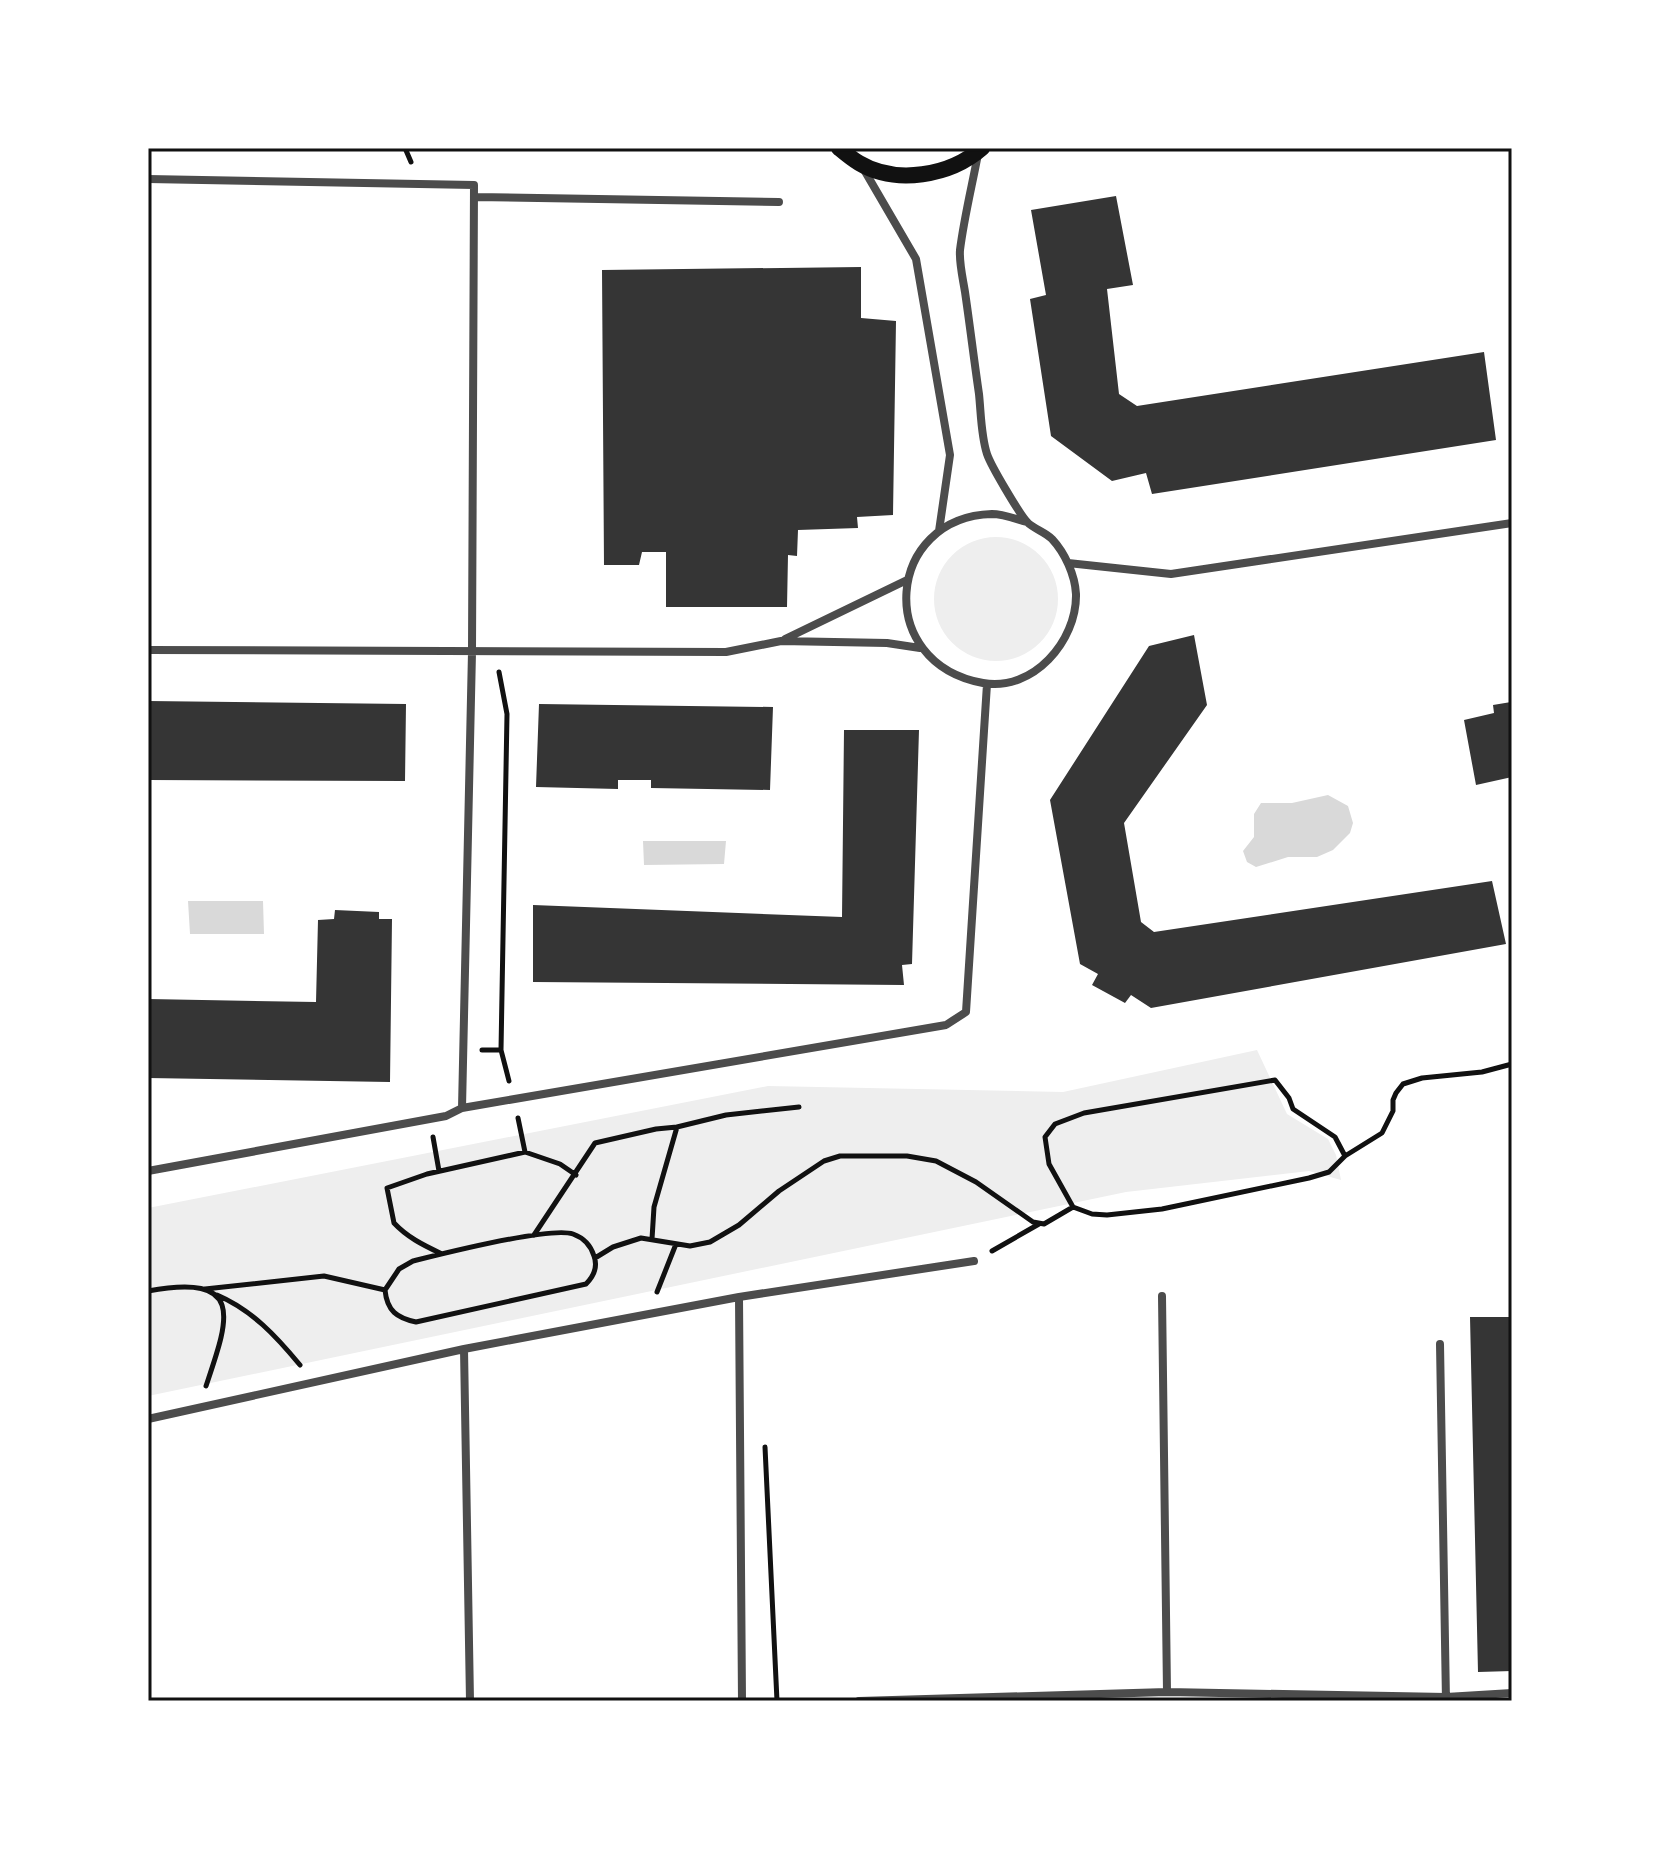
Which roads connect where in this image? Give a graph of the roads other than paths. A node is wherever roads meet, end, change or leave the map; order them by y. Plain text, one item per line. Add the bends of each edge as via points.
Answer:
1 (839, 148) edge
2 (980, 150) edge
3 (860, 164) junction
4 (148, 179) edge
5 (474, 197) junction
6 (779, 202) dead end
7 (1027, 522) junction
8 (1512, 523) edge
9 (939, 531) junction
10 (1068, 563) junction
11 (907, 580) junction
12 (781, 641) junction
13 (920, 648) junction
14 (148, 650) edge
15 (472, 652) junction
16 (987, 684) junction
17 (462, 1108) junction
18 (148, 1171) edge
19 (974, 1261) road end
20 (1162, 1296) dead end
21 (739, 1297) junction
22 (1440, 1344) dead end
23 (464, 1349) junction
24 (148, 1419) edge
25 (1167, 1692) junction
26 (1512, 1693) edge
27 (1446, 1699) edge
28 (470, 1701) edge
29 (742, 1701) edge
30 (859, 1701) edge

1 - 3 main road
2 - 3 main road via 951,167 921,175 890,174
2 - 7 street via 960,253 987,454
3 - 9 street via 916,259 950,455
4 - 5 street via 474,185
5 - 6 street
5 - 15 street
7 - 9 street via 995,514 965,517
7 - 10 street via 1052,539
8 - 10 street via 1171,574
9 - 11 street via 919,552
10 - 16 street via 1076,592 1074,617 1063,644 1043,666 1016,680
11 - 12 street
11 - 13 street via 906,610
12 - 13 street
12 - 15 street via 726,652
13 - 16 street via 952,675
14 - 15 street
15 - 17 street
16 - 17 street via 966,1012 946,1025
17 - 18 street via 446,1116
19 - 21 street
20 - 25 street
21 - 23 street
21 - 29 street
22 - 27 street
23 - 24 street
23 - 28 street
25 - 27 street
25 - 30 street
26 - 27 street

